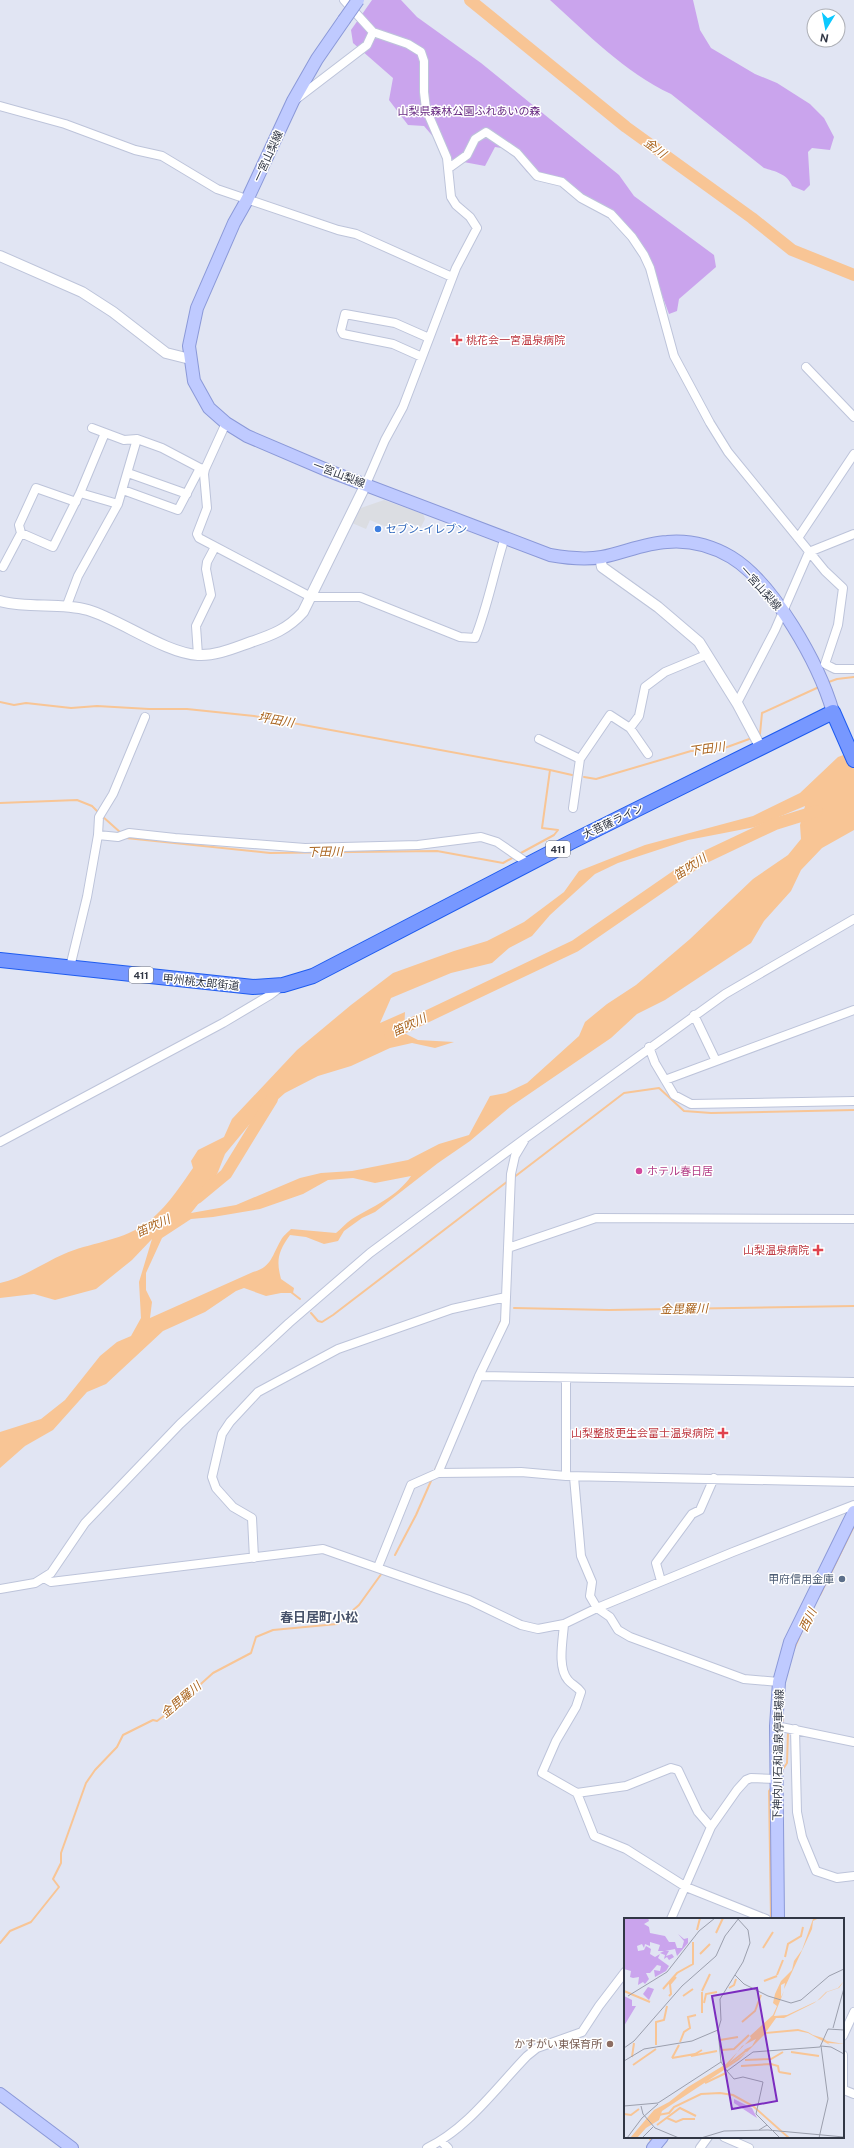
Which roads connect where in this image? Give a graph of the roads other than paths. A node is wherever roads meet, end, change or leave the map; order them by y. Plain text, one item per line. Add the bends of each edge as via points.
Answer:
1 (344, 0) edge
2 (358, 0) edge
3 (373, 32) junction
4 (293, 101) junction
5 (0, 106) edge
6 (449, 168) junction
7 (248, 200) junction
8 (0, 256) edge
9 (452, 277) junction
10 (429, 338) junction
11 (422, 357) junction
12 (190, 359) junction
13 (806, 367) dead end
14 (854, 417) edge
15 (226, 423) junction
16 (92, 428) dead end
17 (105, 433) junction
18 (137, 439) junction
19 (854, 454) edge
20 (203, 468) junction
21 (128, 473) junction
22 (366, 484) junction
23 (124, 490) junction
24 (80, 494) junction
25 (187, 494) junction
26 (76, 502) junction
27 (118, 504) junction
28 (21, 533) junction
29 (854, 534) edge
30 (505, 537) junction
31 (798, 538) junction
32 (215, 547) junction
33 (809, 552) junction
34 (600, 557) junction
35 (3, 567) dead end
36 (311, 597) junction
37 (0, 601) edge
38 (67, 605) junction
39 (783, 612) junction
40 (198, 655) junction
41 (706, 655) junction
42 (854, 669) edge
43 (737, 703) junction
44 (145, 717) dead end
45 (835, 717) junction
46 (630, 728) junction
47 (539, 739) dead end
48 (760, 744) junction
49 (648, 754) dead end
50 (580, 759) junction
51 (854, 760) edge
52 (573, 808) dead end
53 (98, 835) junction
54 (526, 861) junction
55 (854, 920) edge
56 (0, 960) edge
57 (70, 967) junction
58 (283, 985) junction
59 (854, 1010) edge
60 (694, 1015) junction
61 (650, 1047) junction
62 (716, 1061) junction
63 (665, 1080) junction
64 (854, 1101) edge
65 (527, 1137) junction
66 (0, 1142) edge
67 (854, 1219) edge
68 (508, 1248) junction
69 (506, 1297) junction
70 (479, 1376) junction
71 (566, 1378) junction
72 (854, 1382) edge
73 (438, 1473) junction
74 (570, 1476) junction
75 (714, 1478) junction
76 (854, 1482) edge
77 (854, 1505) edge
78 (854, 1512) edge
79 (254, 1558) junction
80 (378, 1567) junction
81 (44, 1578) junction
82 (661, 1581) junction
83 (0, 1589) edge
84 (597, 1608) junction
85 (564, 1624) junction
86 (779, 1682) junction
87 (776, 1726) junction
88 (795, 1729) junction
89 (854, 1742) edge
90 (776, 1779) junction
91 (577, 1793) junction
92 (711, 1827) junction
93 (854, 1876) edge
94 (686, 1887) junction
95 (671, 1918) edge
96 (764, 1918) edge
97 (778, 1918) edge
98 (624, 1973) edge
99 (854, 2012) edge
100 (849, 2020) edge
101 (844, 2033) edge
102 (844, 2090) edge
103 (0, 2094) edge
104 (854, 2094) edge
105 (707, 2138) edge
106 (726, 2138) edge
107 (441, 2141) junction
108 (72, 2148) edge
109 (427, 2148) edge
110 (448, 2148) edge
111 (700, 2148) edge
112 (749, 2148) edge

1 - 3 street
2 - 4 main road, 一宮山梨線, bridge via 317,59
3 - 4 street via 367,45
3 - 6 street via 408,44 423,56 426,109
4 - 7 main road, 一宮山梨線
5 - 7 street via 65,124 135,150 162,156 206,184
6 - 9 street via 453,201 470,217 477,228
6 - 31 street via 467,155 475,139 486,132 517,152 537,176 562,182 581,198 611,214 644,255 661,305 674,356 710,423 728,452
7 - 9 street via 356,234
7 - 12 main road, 一宮山梨線 via 231,230 197,308 192,329
8 - 12 street via 82,292 113,312 166,353
9 - 10 street
10 - 11 street
10 - 11 street via 395,323 345,314 341,330 343,334 393,344
11 - 22 street via 403,407
12 - 15 main road, 一宮山梨線 via 199,392 209,408
13 - 14 street
15 - 20 street
15 - 22 main road, 一宮山梨線 via 247,436
16 - 17 street
17 - 18 street via 124,440
17 - 24 street
18 - 20 street
18 - 21 street
19 - 31 street
20 - 25 street
20 - 32 street via 207,508 197,534 198,538
21 - 23 street
21 - 25 street
22 - 30 main road, 一宮山梨線
22 - 36 street
23 - 25 street via 178,510
23 - 27 street
24 - 26 street
24 - 27 street
26 - 28 street via 53,547
26 - 28 street via 36,488 19,525
27 - 38 street via 78,576
28 - 35 street
29 - 33 street
30 - 34 main road, 一宮山梨線 via 550,555 567,558
30 - 36 street via 492,577 485,614 475,638 460,637 360,597
31 - 33 street
32 - 36 street
32 - 40 street via 206,569 211,595 196,626
33 - 39 street
33 - 42 street via 843,588 838,625 825,664 835,669
34 - 39 main road, 一宮山梨線 via 665,542 697,544 716,549 752,574
34 - 41 street via 602,567 680,624 699,642
36 - 40 street via 294,622 283,630 222,652
37 - 38 street via 25,605
38 - 40 street via 89,610 163,644
39 - 43 street
39 - 45 main road, 一宮山梨線 via 800,637 829,698
41 - 43 street
41 - 46 street via 665,672 645,687 639,716
43 - 48 street
44 - 53 street via 113,794 101,813
45 - 48 highway, 大菩薩ライン / 411
45 - 51 highway
46 - 49 street
46 - 50 street via 610,715
47 - 50 street
48 - 54 highway, 大菩薩ライン / 411
50 - 52 street
53 - 54 street via 118,837 129,833 305,848 418,845 481,837 497,842
53 - 57 street via 87,897
54 - 58 highway, 大菩薩ライン / 411 via 313,976
55 - 60 street via 751,977
56 - 57 highway, 甲州桃太郎街道 / 411
57 - 58 highway, 甲州桃太郎街道 / 411 via 235,986
58 - 66 street via 270,996 223,1024
59 - 62 street
60 - 61 street
60 - 62 street
61 - 63 street via 655,1063
61 - 65 street
62 - 63 street
63 - 64 street via 674,1095 691,1104
65 - 68 street via 514,1156
65 - 81 street via 370,1253 215,1391 85,1523 59,1563
67 - 68 street via 596,1218
68 - 69 street
69 - 70 street via 505,1322
69 - 79 street via 452,1308 338,1349 258,1392 222,1434 212,1477 216,1488 232,1507 252,1518
70 - 71 street
70 - 73 street
71 - 72 street
71 - 74 street
73 - 74 street via 520,1472
73 - 80 street via 411,1485
74 - 75 street
74 - 84 street via 581,1556 592,1582 590,1596
75 - 76 street
75 - 82 street via 700,1510 692,1514 656,1563
77 - 82 street
78 - 86 main road, 下神内川石和温泉停車場線 via 790,1642
79 - 80 street via 323,1549
79 - 81 street via 52,1582
80 - 85 street via 470,1600 520,1625 538,1629
81 - 83 street via 35,1583
82 - 84 street
84 - 85 street
84 - 86 street via 610,1617 618,1630 630,1637 744,1679
85 - 91 street via 562,1670 581,1692 542,1774
86 - 87 main road, 下神内川石和温泉停車場線
87 - 88 street
87 - 90 main road, 下神内川石和温泉停車場線
88 - 89 street
88 - 93 street via 797,1812 804,1844 816,1871 837,1878
90 - 92 street via 746,1780
90 - 97 main road, 下神内川石和温泉停車場線
91 - 92 street via 626,1786 671,1768 678,1770 698,1812
91 - 94 street via 594,1836 626,1849
92 - 94 street
94 - 95 street
94 - 96 street
98 - 107 street via 582,2032 537,2048 526,2056 463,2125
99 - 100 street
100 - 101 street
102 - 104 street
103 - 108 main road
105 - 111 street
106 - 112 street
107 - 109 street
107 - 110 street

